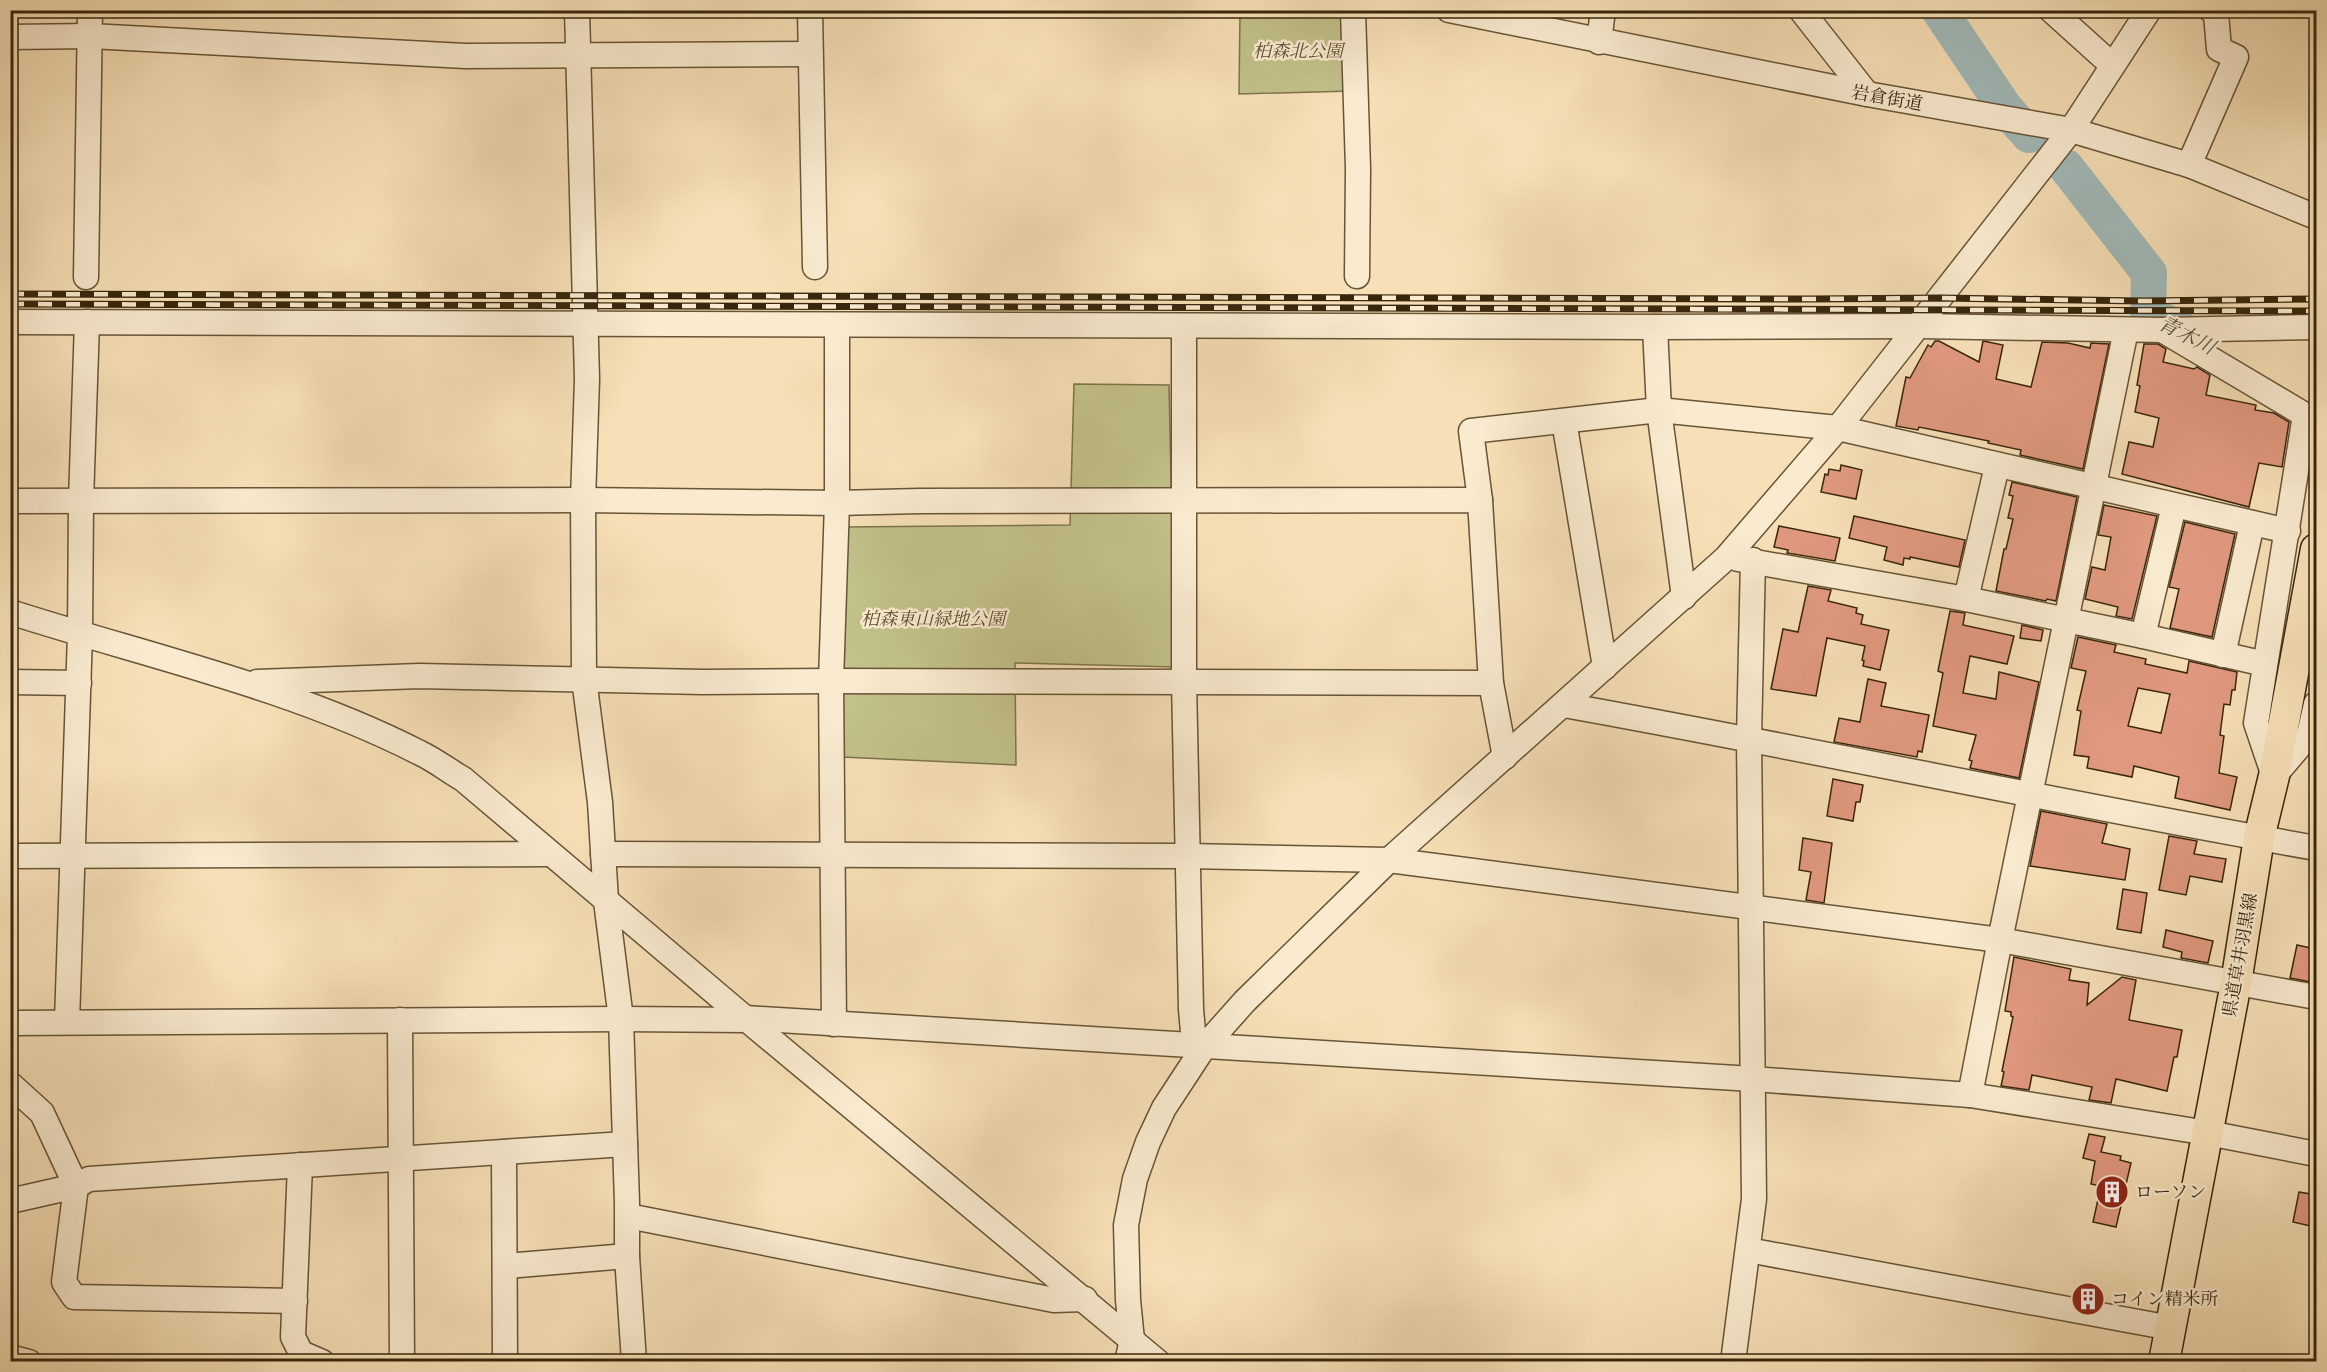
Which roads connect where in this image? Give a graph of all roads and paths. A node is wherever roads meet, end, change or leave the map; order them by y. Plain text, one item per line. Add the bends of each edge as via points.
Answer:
1 (90, 10) edge
2 (577, 10) edge
3 (810, 10) edge
4 (1353, 10) edge
5 (1449, 10) edge
6 (1603, 10) edge
7 (1802, 10) edge
8 (2051, 10) edge
9 (2149, 10) edge
10 (2211, 10) edge
11 (90, 36) junction
12 (10, 37) edge
13 (1599, 42) junction
14 (810, 54) junction
15 (579, 55) junction
16 (2112, 65) junction
17 (1867, 94) junction
18 (2071, 130) junction
19 (2189, 165) junction
20 (2316, 217) edge
21 (815, 267) dead end
22 (1357, 276) dead end
23 (86, 277) dead end
24 (10, 322) edge
25 (87, 322) junction
26 (584, 324) junction
27 (837, 325) junction
28 (1184, 326) junction
29 (1919, 326) junction
30 (1655, 327) junction
31 (2316, 327) edge
32 (2126, 330) junction
33 (2162, 330) junction
34 (1659, 410) junction
35 (1564, 421) junction
36 (1838, 429) junction
37 (1997, 466) junction
38 (2092, 487) junction
39 (584, 500) junction
40 (1479, 500) junction
41 (10, 501) edge
42 (81, 501) junction
43 (1185, 501) junction
44 (837, 503) junction
45 (2174, 506) junction
46 (2252, 524) junction
47 (2288, 531) junction
48 (2316, 549) edge
49 (1726, 558) junction
50 (1753, 560) junction
51 (1684, 597) junction
52 (1966, 599) junction
53 (10, 612) edge
54 (2066, 620) junction
55 (80, 634) junction
56 (2143, 636) junction
57 (2223, 655) junction
58 (2265, 664) junction
59 (1605, 667) junction
60 (585, 679) junction
61 (831, 681) junction
62 (10, 682) edge
63 (244, 682) junction
64 (1184, 682) junction
65 (78, 683) junction
66 (1491, 683) junction
67 (2316, 704) edge
68 (1564, 705) junction
69 (1749, 738) junction
70 (1505, 757) junction
71 (2274, 776) junction
72 (2030, 795) junction
73 (2259, 838) junction
74 (2316, 848) edge
75 (550, 854) junction
76 (603, 854) junction
77 (833, 854) junction
78 (72, 855) junction
79 (10, 856) edge
80 (1188, 856) junction
81 (1389, 860) junction
82 (606, 901) junction
83 (1750, 906) junction
84 (2000, 940) junction
85 (2236, 983) junction
86 (2316, 997) edge
87 (621, 1018) junction
88 (746, 1019) junction
89 (400, 1020) junction
90 (67, 1022) junction
91 (10, 1023) edge
92 (834, 1024) junction
93 (1204, 1047) junction
94 (1753, 1079) junction
95 (10, 1084) edge
96 (1970, 1095) junction
97 (2208, 1133) junction
98 (625, 1144) junction
99 (504, 1152) junction
100 (2316, 1154) edge
101 (401, 1158) junction
102 (300, 1165) junction
103 (76, 1186) junction
104 (10, 1201) edge
105 (628, 1216) junction
106 (1748, 1250) junction
107 (627, 1256) junction
108 (506, 1266) junction
109 (1085, 1299) junction
110 (295, 1301) junction
111 (2171, 1328) junction
112 (1129, 1351) edge
113 (10, 1357) edge
114 (29, 1362) edge
115 (322, 1362) edge
116 (402, 1362) edge
117 (505, 1362) edge
118 (634, 1362) edge
119 (1158, 1362) edge
120 (1733, 1362) edge
121 (2164, 1362) edge

1 - 11 street
2 - 15 street
3 - 14 street
4 - 22 street
5 - 13 street, 岩倉街道
6 - 13 street
7 - 17 street
8 - 16 street
9 - 16 street
10 - 19 street via 2216,14 2219,49 2236,57
11 - 12 street
11 - 15 street via 465,56
11 - 23 street
13 - 17 street, 岩倉街道
14 - 15 street
14 - 21 street
15 - 26 street
16 - 18 street
17 - 18 street, 岩倉街道
18 - 19 street, 岩倉街道
18 - 29 street
19 - 20 street, 岩倉街道
24 - 25 street
25 - 26 street
25 - 42 street
26 - 27 street
26 - 39 street
27 - 28 street
27 - 44 street
28 - 30 street
28 - 43 street
29 - 30 street
29 - 32 street
29 - 36 street
30 - 34 street
31 - 33 street
32 - 33 street
32 - 38 street
33 - 47 street via 2306,415
34 - 35 street
34 - 36 street
34 - 51 street
35 - 40 street via 1471,430
35 - 59 street
36 - 37 street
36 - 49 street
37 - 38 street
37 - 52 street
38 - 45 street
38 - 54 street
39 - 42 street
39 - 44 street
39 - 60 street
40 - 43 street
40 - 66 street
41 - 42 street
42 - 55 street
43 - 44 street
43 - 64 street
44 - 61 street
45 - 46 street
45 - 56 street
46 - 47 street
46 - 57 street
47 - 58 street
48 - 71 main road, 県道草井羽黒線
49 - 50 street
49 - 51 street
50 - 52 street
50 - 69 street
51 - 59 street
52 - 54 street
53 - 55 street
54 - 56 street
54 - 72 street
55 - 63 street
55 - 65 street
56 - 57 street
57 - 58 street
58 - 71 street via 2256,723
59 - 68 street
60 - 61 street
60 - 63 street via 419,676
60 - 76 street
61 - 64 street
61 - 77 street
62 - 65 street
63 - 75 street via 340,717 421,753 463,779
64 - 66 street
64 - 80 street
65 - 78 street
66 - 70 street
67 - 71 street via 2309,735
68 - 69 street
68 - 70 street
69 - 72 street
69 - 83 street
70 - 81 street
71 - 73 main road, 県道草井羽黒線
72 - 73 street
72 - 84 street
73 - 74 street
73 - 85 main road, 県道草井羽黒線
75 - 78 street
75 - 82 street
76 - 77 street
76 - 82 street
77 - 80 street
77 - 92 street
78 - 79 street
78 - 90 street
80 - 81 street
80 - 93 street via 1193,1032
81 - 83 street
81 - 93 street via 1245,1000
82 - 87 street
82 - 88 street
83 - 84 street
83 - 94 street
84 - 85 street
84 - 96 street
85 - 86 street
85 - 97 main road, 県道草井羽黒線
87 - 88 street
87 - 89 street
87 - 98 street
88 - 92 street
88 - 109 street
89 - 90 street
89 - 101 street
90 - 91 street
92 - 93 street
93 - 94 street
93 - 112 street via 1164,1108 1135,1179 1126,1225
94 - 96 street
94 - 106 street via 1754,1199
95 - 103 street via 42,1113
96 - 97 street
97 - 100 street
97 - 111 main road, 県道草井羽黒線
98 - 99 street
98 - 105 street
99 - 101 street
99 - 108 street
101 - 102 street
101 - 116 street
102 - 103 street via 89,1179
102 - 110 street
103 - 104 street
103 - 110 street via 64,1282 74,1297
105 - 107 street
105 - 109 street via 1054,1300
106 - 111 street
106 - 120 street
107 - 108 street
107 - 118 street
108 - 117 street
109 - 112 street
110 - 115 street via 293,1337 302,1353
111 - 121 main road, 県道草井羽黒線
112 - 119 street
113 - 114 street

